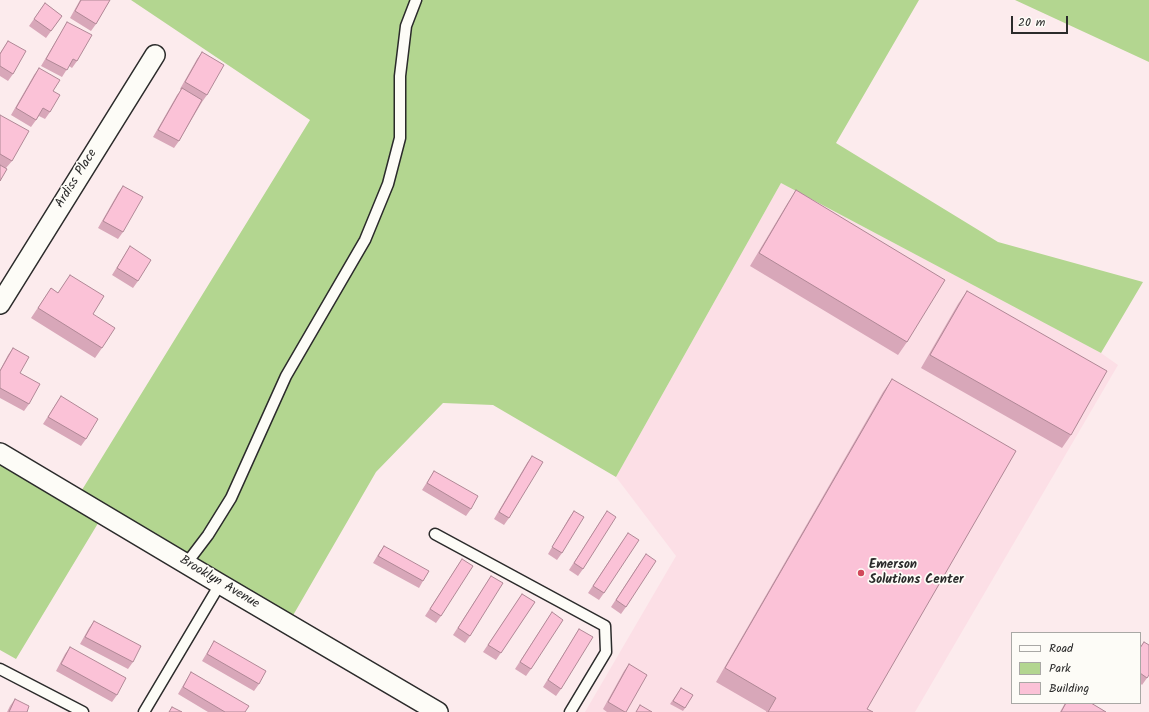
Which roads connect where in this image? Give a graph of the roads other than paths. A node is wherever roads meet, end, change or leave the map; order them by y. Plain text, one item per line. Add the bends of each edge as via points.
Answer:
1 (416, 0) edge
2 (155, 55) dead end
3 (0, 304) edge
4 (0, 453) edge
5 (435, 534) dead end
6 (186, 564) junction
7 (220, 584) junction
8 (0, 669) edge
9 (83, 712) edge
10 (144, 712) edge
11 (438, 712) edge
12 (570, 712) edge

1 - 6 lane via 406,26 400,76 400,138 385,191 365,240 286,376 231,498
2 - 3 street, Ardiss Place
4 - 6 street, Brooklyn Avenue
5 - 12 lane via 605,626 606,652
6 - 7 street, Brooklyn Avenue
7 - 10 lane
7 - 11 street, Brooklyn Avenue
8 - 9 lane

